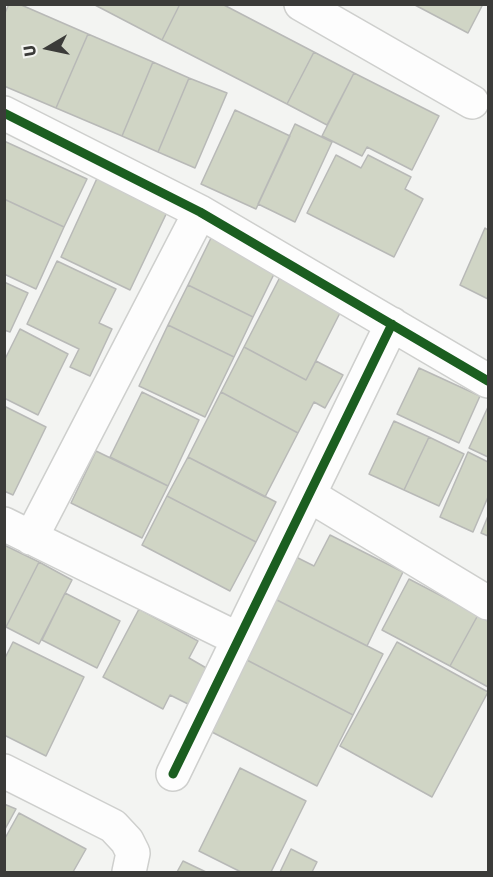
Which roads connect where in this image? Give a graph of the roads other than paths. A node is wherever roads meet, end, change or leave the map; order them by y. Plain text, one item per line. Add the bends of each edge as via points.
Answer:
1 (301, 4) edge
2 (472, 102) dead end
3 (4, 113) edge
4 (200, 212) junction
5 (392, 324) junction
6 (489, 381) edge
7 (309, 495) junction
8 (18, 531) edge
9 (489, 603) edge
10 (238, 639) junction
11 (4, 771) edge
12 (173, 774) dead end
13 (129, 873) edge

1 - 2 street
3 - 4 street
4 - 5 street
4 - 8 street
5 - 6 street
5 - 7 street
7 - 9 street
7 - 10 street
8 - 10 street
10 - 12 street
11 - 13 street via 113,826 133,853

